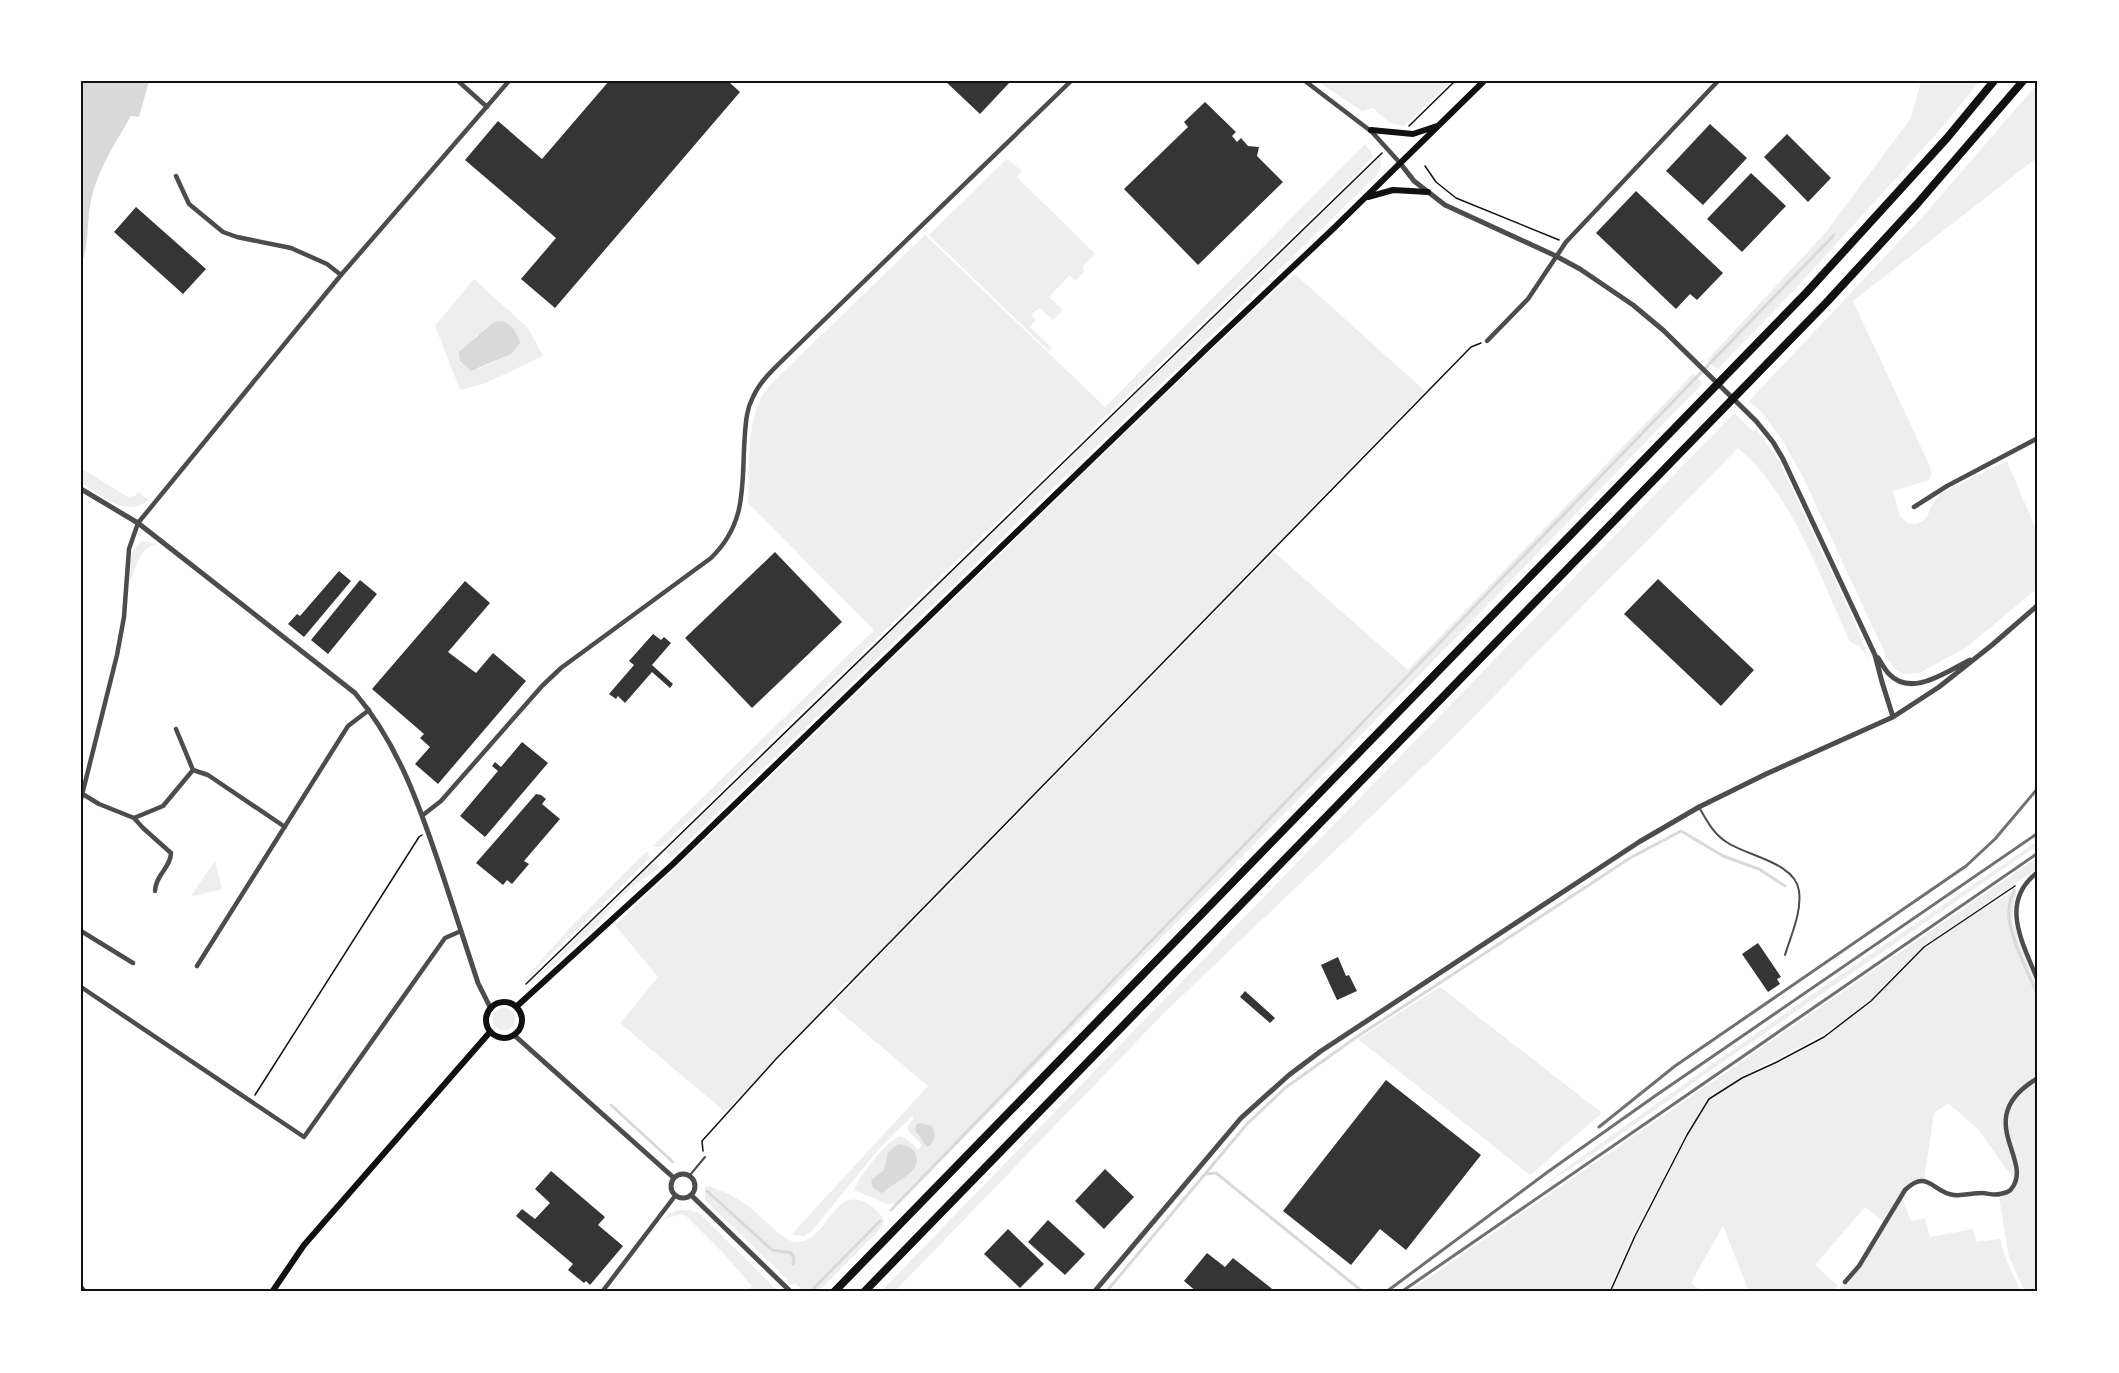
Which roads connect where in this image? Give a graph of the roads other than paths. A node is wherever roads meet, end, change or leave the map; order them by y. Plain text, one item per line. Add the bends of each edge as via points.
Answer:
1 (458, 81) edge
2 (509, 81) edge
3 (1071, 81) edge
4 (1305, 81) edge
5 (1484, 81) edge
6 (1718, 81) edge
7 (1994, 81) edge
8 (2023, 81) edge
9 (487, 107) junction
10 (1440, 124) junction
11 (1371, 130) junction
12 (1400, 163) junction
13 (176, 176) dead end
14 (1428, 192) junction
15 (1365, 198) junction
16 (1556, 256) junction
17 (341, 275) junction
18 (1487, 341) road end
19 (2038, 438) edge
20 (81, 489) edge
21 (1914, 507) dead end
22 (138, 523) junction
23 (2038, 605) edge
24 (1875, 655) junction
25 (1980, 655) junction
26 (369, 710) junction
27 (1893, 717) junction
28 (176, 729) dead end
29 (193, 770) junction
30 (81, 795) edge
31 (1699, 807) junction
32 (423, 815) junction
33 (134, 818) junction
34 (285, 827) junction
35 (2038, 872) edge
36 (155, 891) dead end
37 (81, 931) edge
38 (461, 931) junction
39 (1785, 955) dead end
40 (133, 963) dead end
41 (197, 966) dead end
42 (2038, 981) edge
43 (81, 987) edge
44 (516, 1007) junction
45 (490, 1009) junction
46 (490, 1032) junction
47 (514, 1035) junction
48 (2038, 1078) edge
49 (705, 1157) road end
50 (690, 1175) junction
51 (674, 1178) junction
52 (691, 1195) junction
53 (675, 1196) junction
54 (1845, 1282) dead end
55 (81, 1287) edge
56 (790, 1291) edge
57 (85, 1292) edge
58 (272, 1292) edge
59 (602, 1292) edge
60 (834, 1292) edge
61 (864, 1292) edge
62 (1094, 1292) edge

1 - 9 street
2 - 9 street
3 - 32 street via 761,384 746,417 739,510 732,531 719,550 561,668 441,801
4 - 11 street
5 - 10 main road
6 - 16 street
7 - 60 highway via 1806,293
8 - 61 highway via 1826,303
9 - 17 street
10 - 11 main road via 1418,133
10 - 12 main road
11 - 12 street
12 - 14 street
12 - 15 main road
13 - 17 street via 189,204 223,232 291,248 320,260
14 - 15 main road via 1394,190
14 - 16 street via 1444,205
15 - 44 main road via 669,867
16 - 18 street via 1528,299
16 - 24 street via 1633,305 1694,360 1773,442
17 - 22 street
19 - 21 street
20 - 22 street
22 - 26 street via 348,687
22 - 30 street via 129,549 117,655
23 - 25 street
24 - 25 street via 1894,678 1917,684
24 - 27 street
25 - 27 street
26 - 32 street via 389,741
26 - 34 street via 348,726
27 - 31 street
28 - 29 street
29 - 33 street via 163,806
29 - 34 street via 208,775
30 - 33 street
31 - 39 lane via 1726,842 1784,869 1795,880 1800,894 1799,909
31 - 62 street via 1639,842 1289,1075 1241,1118
32 - 38 street
33 - 36 street via 171,853 155,882
34 - 41 street
35 - 42 street via 2025,883 2017,898 2016,922
37 - 40 street
38 - 43 street via 446,938 304,1137
38 - 45 street
44 - 45 main road via 506,1003
44 - 47 main road via 521,1024
45 - 46 main road via 486,1018
46 - 47 main road via 499,1037
46 - 58 main road via 304,1245
47 - 51 street
48 - 54 street via 2018,1092 2008,1110 2006,1127 2017,1173 2011,1190 1997,1195 1953,1195 1929,1181 1914,1183 1905,1190
49 - 50 lane
50 - 51 street
50 - 52 street via 696,1186
51 - 53 street via 670,1186
52 - 53 street
52 - 56 street
53 - 59 street
55 - 57 street

